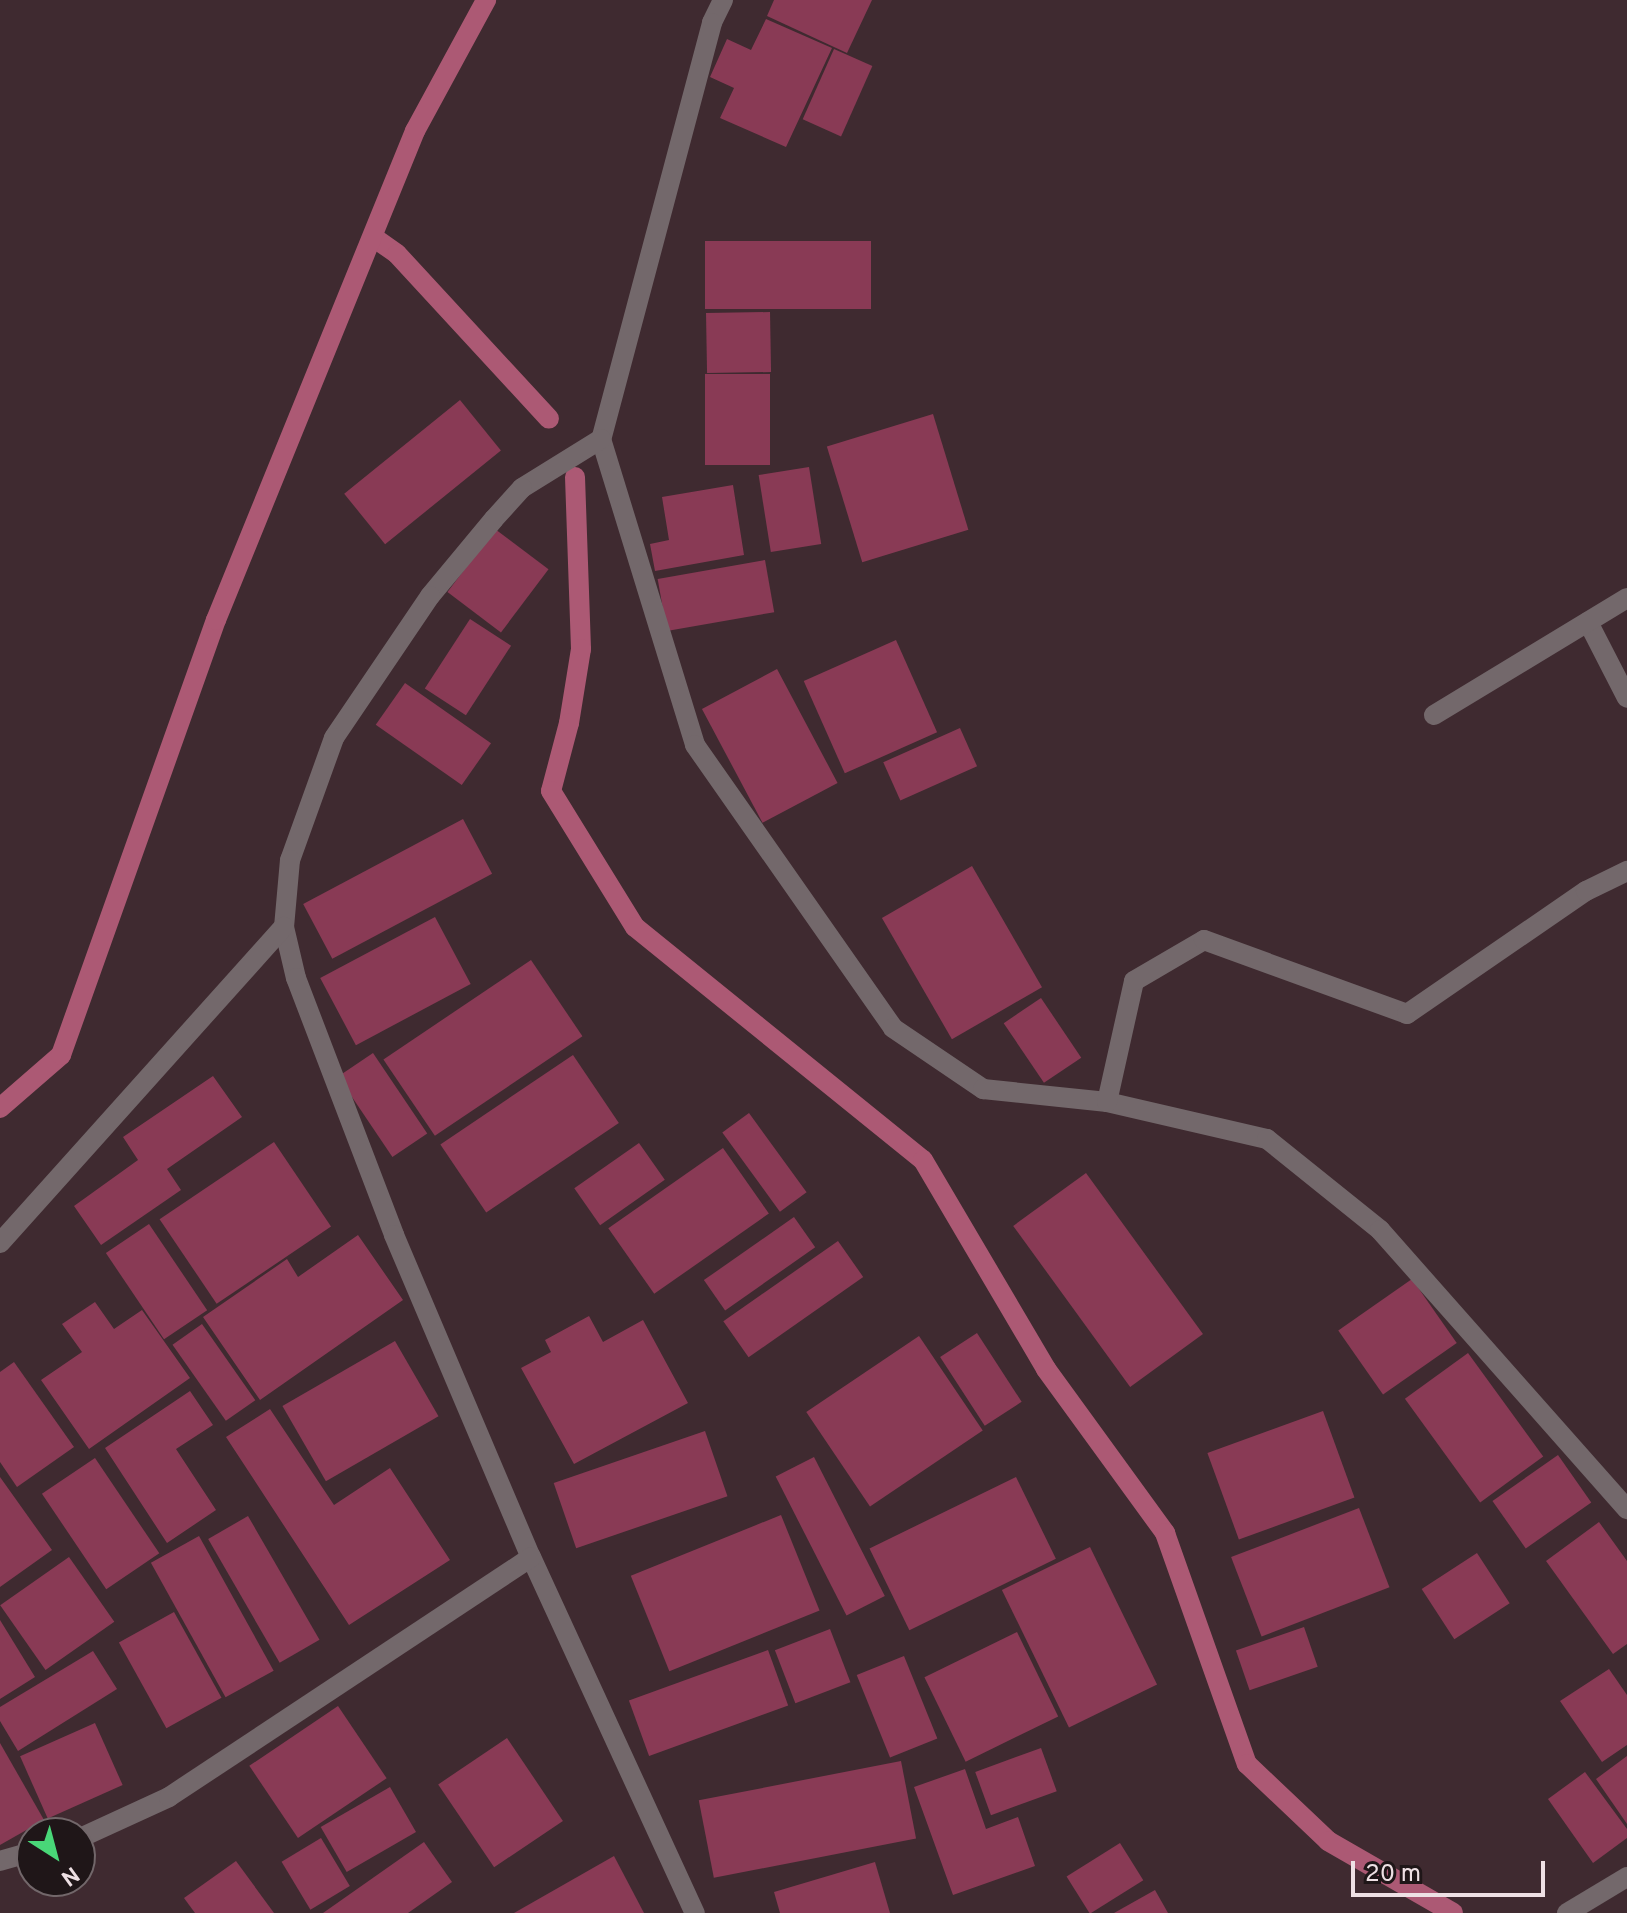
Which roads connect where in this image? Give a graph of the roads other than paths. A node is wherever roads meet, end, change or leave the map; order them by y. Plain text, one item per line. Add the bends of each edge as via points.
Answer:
1 (723, 0) edge
2 (601, 439) junction
3 (1627, 598) edge
4 (1588, 622) junction
5 (1627, 698) edge
6 (1434, 715) dead end
7 (1627, 871) edge
8 (284, 927) junction
9 (1107, 1102) junction
10 (0, 1243) edge
11 (1627, 1509) edge
12 (531, 1557) junction
13 (96, 1831) edge
14 (1627, 1877) edge
15 (695, 1913) edge
16 (1567, 1913) edge

1 - 2 street via 712,23
2 - 8 street via 522,488 494,519 430,596 334,738 290,860
2 - 9 street via 695,745 893,1028 983,1089
3 - 4 street
4 - 5 street
4 - 6 street
7 - 9 street via 1586,891 1407,1014 1204,940 1134,981
8 - 10 street
8 - 12 street via 296,978 394,1235
9 - 11 street via 1267,1139 1380,1230
12 - 13 street via 169,1797
12 - 15 street
14 - 16 street

